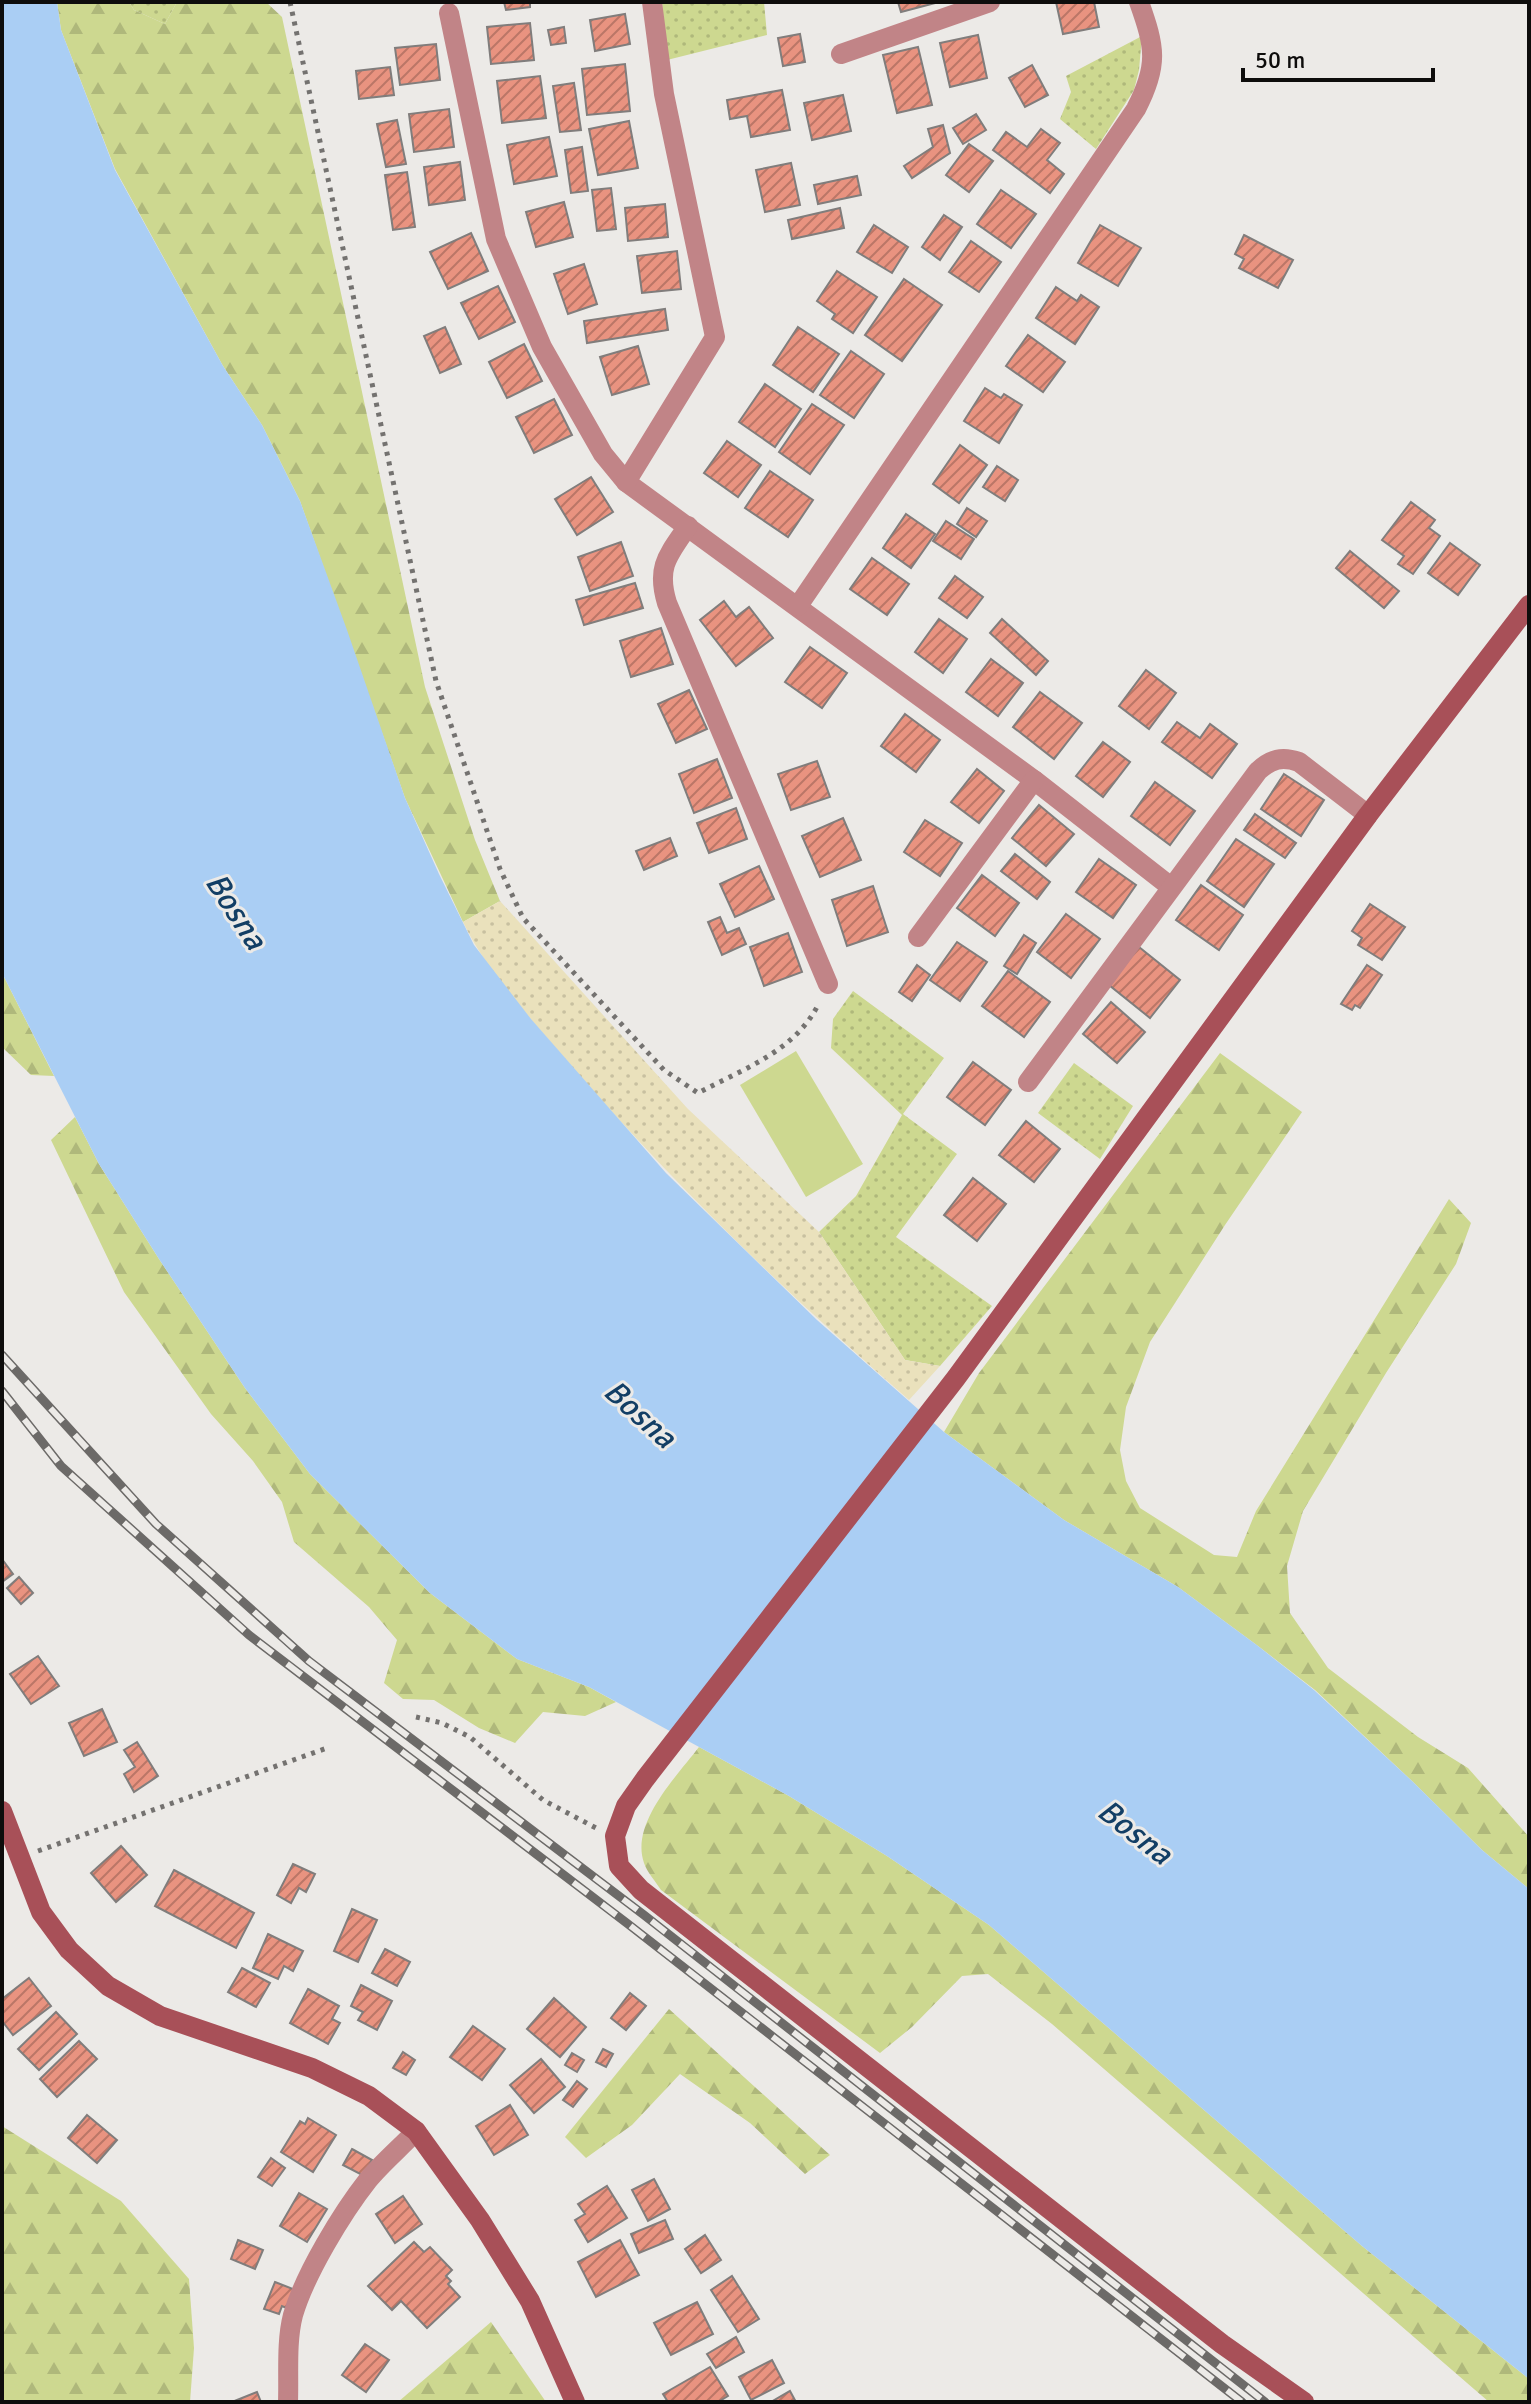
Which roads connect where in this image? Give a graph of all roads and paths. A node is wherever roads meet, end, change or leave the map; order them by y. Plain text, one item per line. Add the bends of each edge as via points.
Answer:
1 (290, 2) edge
2 (652, 2) edge
3 (990, 2) edge
4 (1139, 2) edge
5 (449, 13) dead end
6 (841, 54) dead end
7 (626, 482) junction
8 (688, 526) junction
9 (798, 606) junction
10 (1527, 614) edge
11 (1034, 780) junction
12 (1368, 815) junction
13 (1171, 887) junction
14 (918, 937) dead end
15 (828, 984) joint
16 (1028, 1082) dead end
17 (416, 1717) dead end
18 (327, 1748) dead end
19 (2, 1811) edge
20 (615, 1836) junction
21 (20, 1857) junction
22 (416, 2131) junction
23 (288, 2402) edge
24 (575, 2402) edge
25 (1304, 2402) edge

1 - 15 path via 436,681 500,869 523,918 664,1070 698,1093 786,1046 812,1018
2 - 7 street via 664,94 715,337
3 - 6 street
4 - 9 street via 1153,59 1136,109
5 - 7 street via 496,239 542,347 603,454
7 - 8 street
8 - 9 street
8 - 15 street via 663,567 667,603
9 - 11 street
10 - 12 street
11 - 13 street
11 - 14 street
12 - 13 street via 1299,762 1275,759 1258,771
12 - 20 street via 956,1378 645,1779 626,1806
13 - 16 street
17 - 20 path via 470,1737 543,1800
18 - 21 path
19 - 21 street
20 - 25 street via 619,1866 641,1890 1222,2344
21 - 22 street via 41,1912 69,1950 108,1986 160,2016 312,2068 369,2096
22 - 23 street via 369,2180 324,2248 293,2316
22 - 24 street via 530,2301

